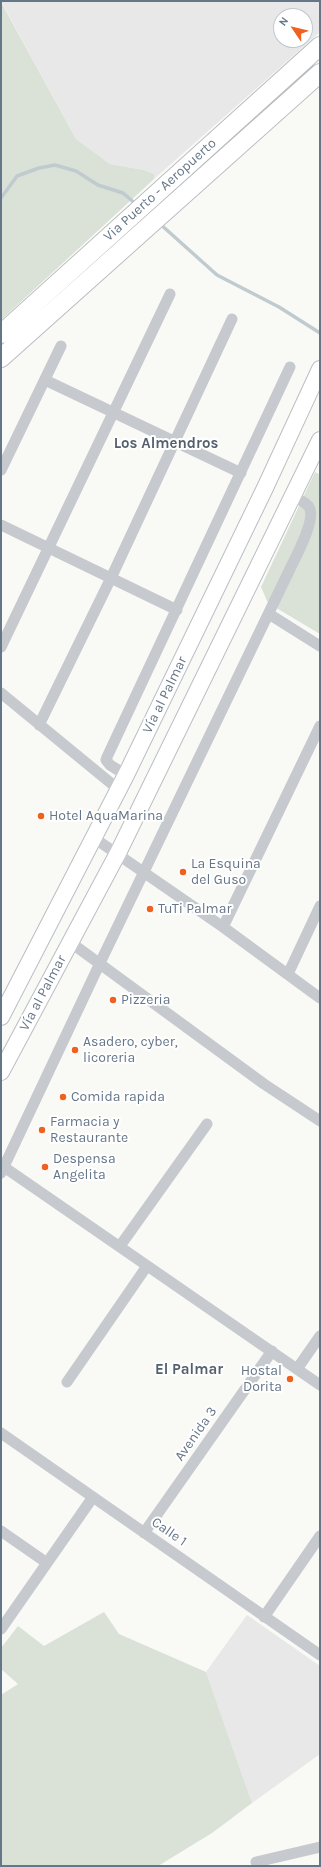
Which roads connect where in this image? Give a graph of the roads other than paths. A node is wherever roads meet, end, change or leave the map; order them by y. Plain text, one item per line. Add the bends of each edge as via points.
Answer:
1 (320, 46) edge
2 (320, 73) edge
3 (170, 294) dead end
4 (232, 319) dead end
5 (1, 334) edge
6 (61, 346) dead end
7 (1, 358) edge
8 (290, 367) dead end
9 (320, 369) edge
10 (45, 380) junction
11 (114, 412) junction
12 (174, 441) junction
13 (318, 451) edge
14 (1, 470) edge
15 (241, 473) junction
16 (293, 496) junction
17 (1, 525) edge
18 (50, 548) junction
19 (111, 578) junction
20 (177, 610) junction
21 (268, 614) junction
22 (320, 646) edge
23 (1, 647) edge
24 (1, 693) edge
25 (39, 725) junction
26 (320, 726) edge
27 (126, 775) junction
28 (118, 789) junction
29 (94, 838) junction
30 (118, 853) junction
31 (145, 872) junction
32 (320, 906) edge
33 (223, 927) junction
34 (70, 942) junction
35 (100, 963) junction
36 (288, 974) junction
37 (320, 998) edge
38 (1, 1017) edge
39 (1, 1072) edge
40 (320, 1121) edge
41 (207, 1124) dead end
42 (3, 1170) edge
43 (120, 1246) junction
44 (147, 1266) junction
45 (320, 1336) edge
46 (272, 1351) junction
47 (297, 1368) junction
48 (67, 1382) dead end
49 (320, 1385) edge
50 (1, 1433) edge
51 (93, 1497) junction
52 (1, 1531) edge
53 (144, 1533) junction
54 (320, 1536) edge
55 (47, 1563) junction
56 (264, 1617) junction
57 (1, 1629) edge
58 (320, 1655) edge
59 (320, 1847) edge
60 (256, 1862) dead end

1 - 5 main road, Via Puerto - Aeropuerto
2 - 7 main road, Via Puerto - Aeropuerto
3 - 11 street
4 - 12 street
6 - 10 street
8 - 15 street
9 - 27 main road, Vía al Palmar
10 - 11 street
10 - 14 street
11 - 12 street
11 - 18 street
12 - 15 street
12 - 19 street
13 - 16 main road, Vía al Palmar
15 - 20 street
16 - 21 street via 308,505 312,512 310,522
16 - 30 main road, Vía al Palmar
17 - 18 street
18 - 19 street
18 - 23 street
19 - 20 street
19 - 25 street
20 - 27 street via 106,760
21 - 22 street
21 - 31 street
24 - 25 street
25 - 28 street
26 - 33 street
27 - 28 main road, Vía al Palmar
28 - 29 main road, Vía al Palmar
29 - 30 street
29 - 38 main road, Vía al Palmar
30 - 31 street
30 - 34 main road, Vía al Palmar
31 - 33 street
31 - 35 street
32 - 36 street
33 - 36 street
34 - 35 street
34 - 39 main road, Vía al Palmar
35 - 40 street via 264,1084
35 - 42 street
36 - 37 street
41 - 43 street
42 - 43 street
43 - 44 street
44 - 46 street
44 - 48 street
45 - 47 street
46 - 47 street
46 - 53 street, Avenida 3
47 - 49 street
50 - 51 street, Calle 1
51 - 53 street, Calle 1
51 - 55 street
52 - 55 street
53 - 56 street, Calle 1
54 - 56 street
55 - 57 street
56 - 58 street, Calle 1
59 - 60 street

